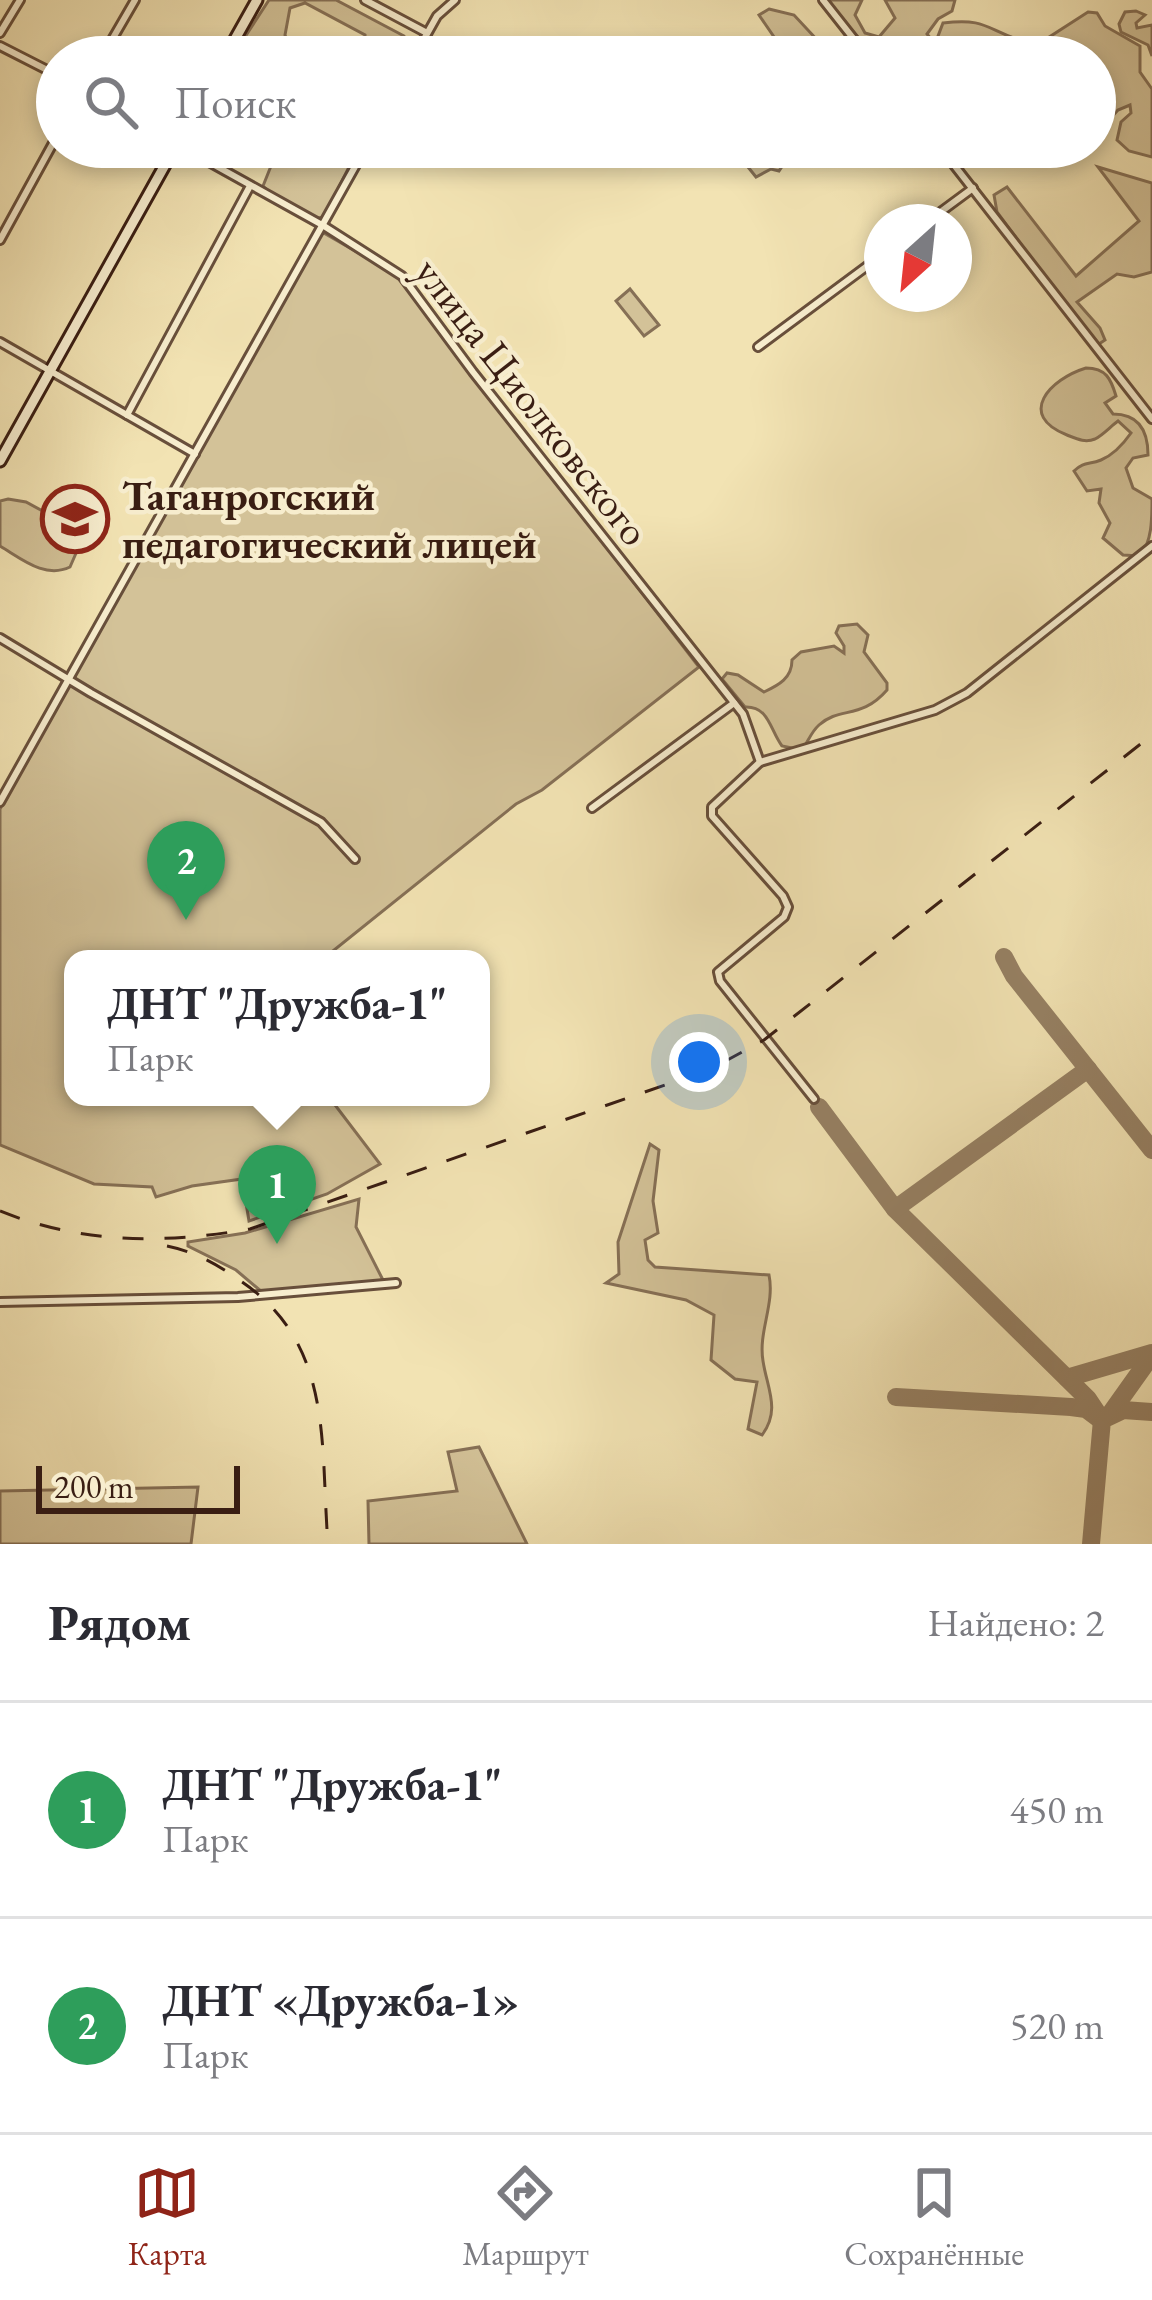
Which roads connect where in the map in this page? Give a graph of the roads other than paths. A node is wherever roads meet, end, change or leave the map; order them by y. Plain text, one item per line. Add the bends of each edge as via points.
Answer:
1 (20, 0) edge
2 (135, 0) edge
3 (256, 0) edge
4 (365, 0) edge
5 (455, 0) edge
6 (823, 0) edge
7 (0, 33) edge
8 (427, 33) junction
9 (114, 36) edge
10 (236, 36) edge
11 (425, 36) edge
12 (851, 36) edge
13 (0, 46) edge
14 (36, 64) edge
15 (39, 168) edge
16 (167, 168) edge
17 (218, 168) edge
18 (355, 168) edge
19 (957, 168) edge
20 (250, 185) junction
21 (973, 188) junction
22 (951, 204) edge
23 (324, 226) junction
24 (0, 240) edge
25 (864, 268) edge
26 (0, 342) edge
27 (758, 347) dead end
28 (50, 370) junction
29 (127, 415) junction
30 (1152, 419) edge
31 (195, 454) junction
32 (0, 461) edge
33 (1152, 546) edge
34 (0, 638) edge
35 (69, 680) junction
36 (734, 703) junction
37 (760, 762) junction
38 (0, 802) edge
39 (592, 808) dead end
40 (355, 859) dead end
41 (814, 1099) dead end
42 (395, 1283) dead end
43 (0, 1302) edge

1 - 7 street
2 - 9 street
3 - 10 street
4 - 8 street
5 - 8 street
6 - 12 street
8 - 11 street
13 - 14 street
15 - 24 street
16 - 28 street
17 - 20 street, улица Циолковского
18 - 23 street
19 - 21 street
20 - 23 street, улица Циолковского
20 - 29 street
21 - 22 street
21 - 30 street
23 - 31 street
23 - 36 street, улица Циолковского via 402,276
25 - 27 street
26 - 28 street
28 - 29 street
28 - 32 street
29 - 31 street
31 - 35 street
33 - 37 street via 968,693
34 - 35 street
35 - 38 street
35 - 40 street via 321,822
36 - 37 street, улица Циолковского
36 - 39 street
37 - 41 street via 720,795 712,816 788,907 718,972
42 - 43 street via 238,1297

